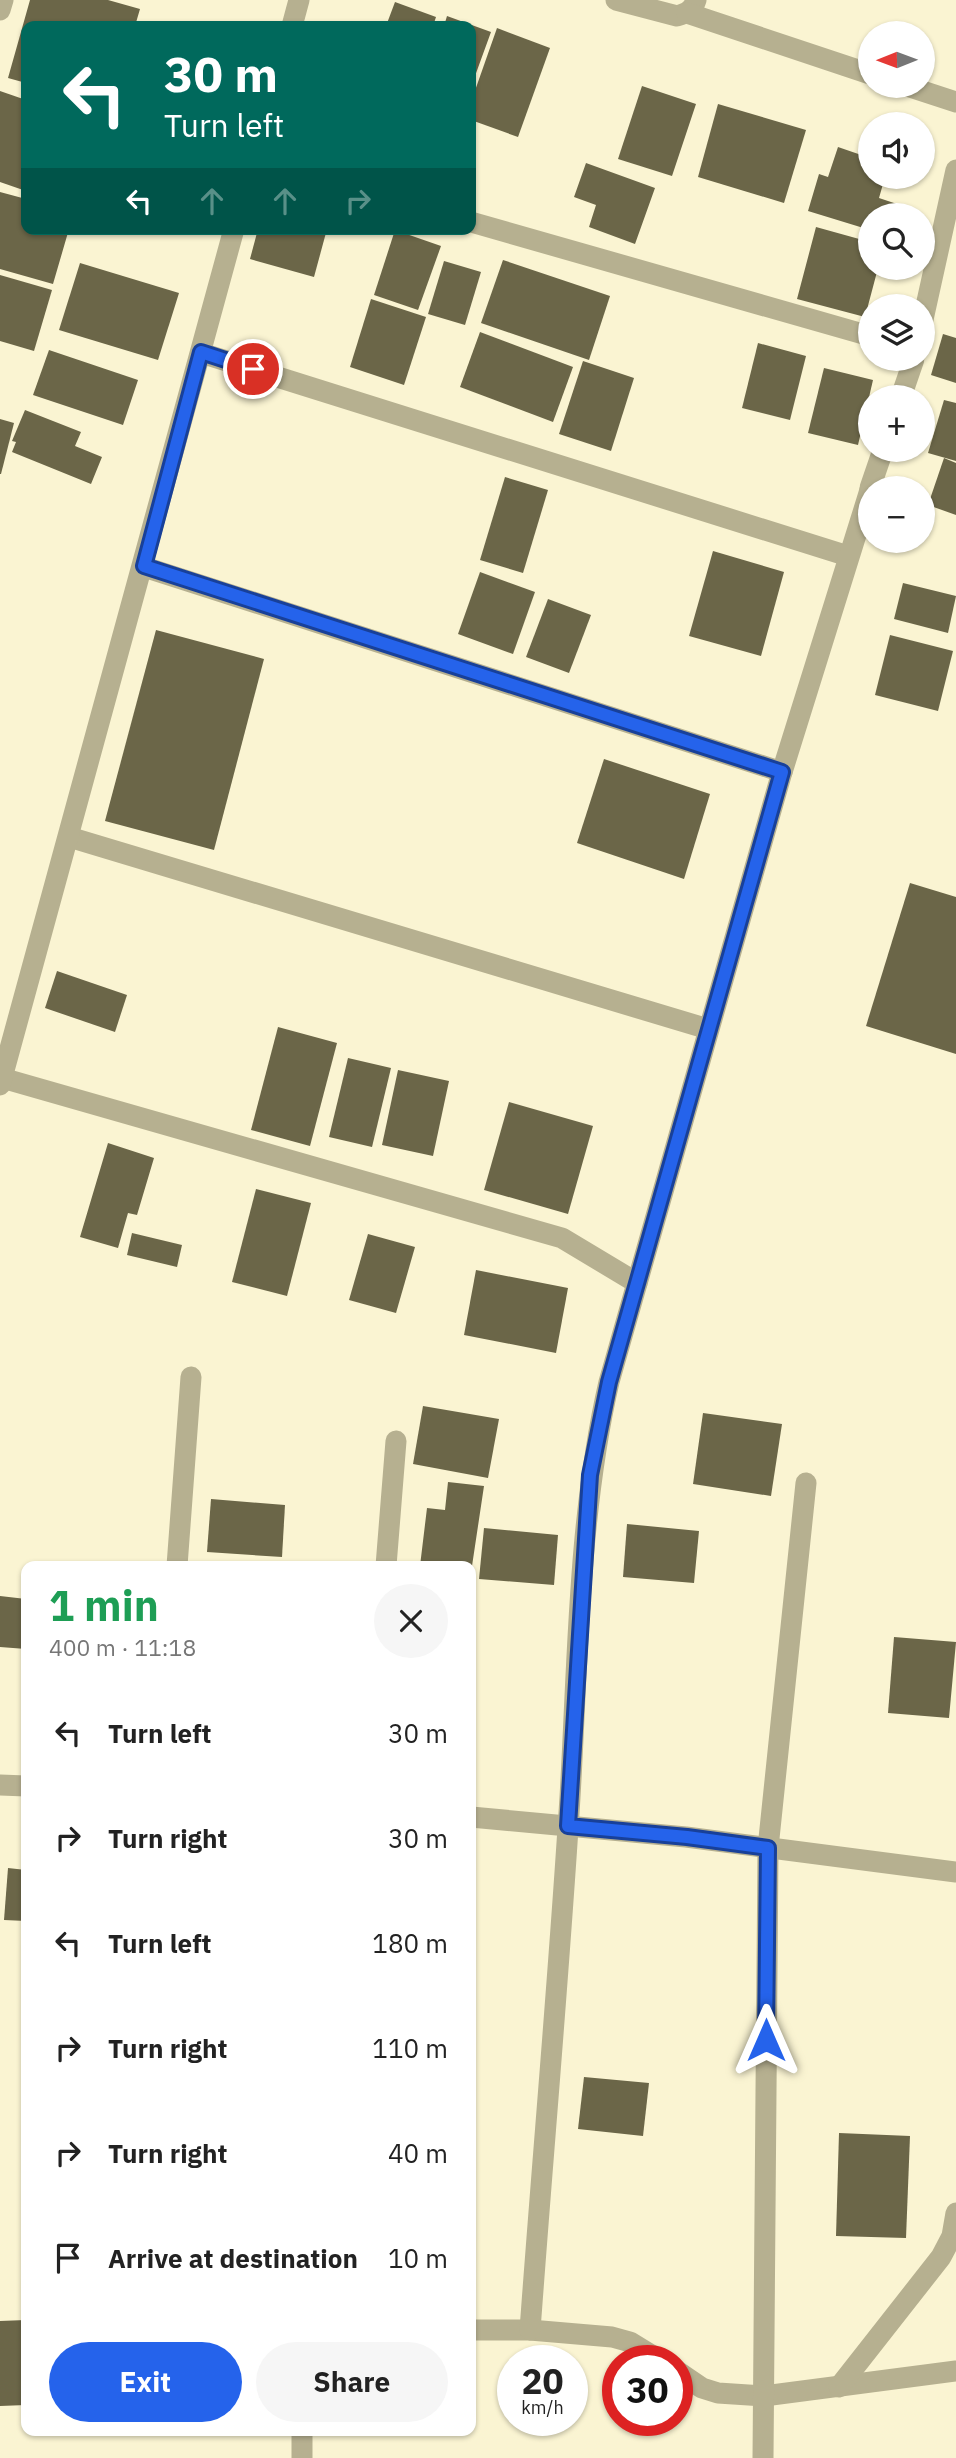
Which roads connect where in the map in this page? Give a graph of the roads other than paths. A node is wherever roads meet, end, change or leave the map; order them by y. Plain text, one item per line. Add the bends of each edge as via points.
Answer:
1 (3, 0) edge
2 (299, 0) edge
3 (616, 0) edge
4 (692, 7) edge
5 (0, 10) edge
6 (293, 21) edge
7 (858, 69) edge
8 (935, 95) edge
9 (956, 102) edge
10 (956, 170) edge
11 (476, 223) edge
12 (232, 235) edge
13 (929, 294) edge
14 (858, 333) edge
15 (201, 352) junction
16 (858, 525) edge
17 (848, 555) junction
18 (144, 566) junction
19 (782, 772) junction
20 (69, 837) junction
21 (708, 1029) junction
22 (1, 1082) edge
23 (637, 1283) junction
24 (191, 1377) dead end
25 (396, 1441) dead end
26 (806, 1483) dead end
27 (177, 1561) edge
28 (386, 1561) edge
29 (0, 1784) edge
30 (21, 1786) edge
31 (476, 1817) edge
32 (568, 1826) junction
33 (768, 1848) junction
34 (956, 1872) edge
35 (956, 2213) edge
36 (476, 2330) edge
37 (530, 2330) junction
38 (635, 2345) edge
39 (956, 2371) edge
40 (693, 2382) edge
41 (839, 2386) junction
42 (764, 2396) junction
43 (302, 2436) edge
44 (302, 2458) edge
45 (763, 2458) edge

1 - 5 street
2 - 6 street
3 - 4 street via 666,14
4 - 7 street
8 - 9 street
10 - 13 street
11 - 14 street
12 - 15 street
15 - 17 street
15 - 18 street
16 - 17 street
17 - 19 street
18 - 19 street
18 - 20 street
19 - 21 street
20 - 21 street
20 - 22 street
21 - 23 street
22 - 23 street via 562,1238
23 - 32 street via 609,1382 590,1475
24 - 27 street
25 - 28 street
26 - 33 street
29 - 30 street
31 - 32 street
32 - 33 street
32 - 37 street
33 - 34 street
33 - 42 street
35 - 41 street via 952,2236 941,2257
36 - 37 street
37 - 38 street via 612,2337
39 - 41 street
40 - 42 street via 718,2393
41 - 42 street
42 - 45 street
43 - 44 street

